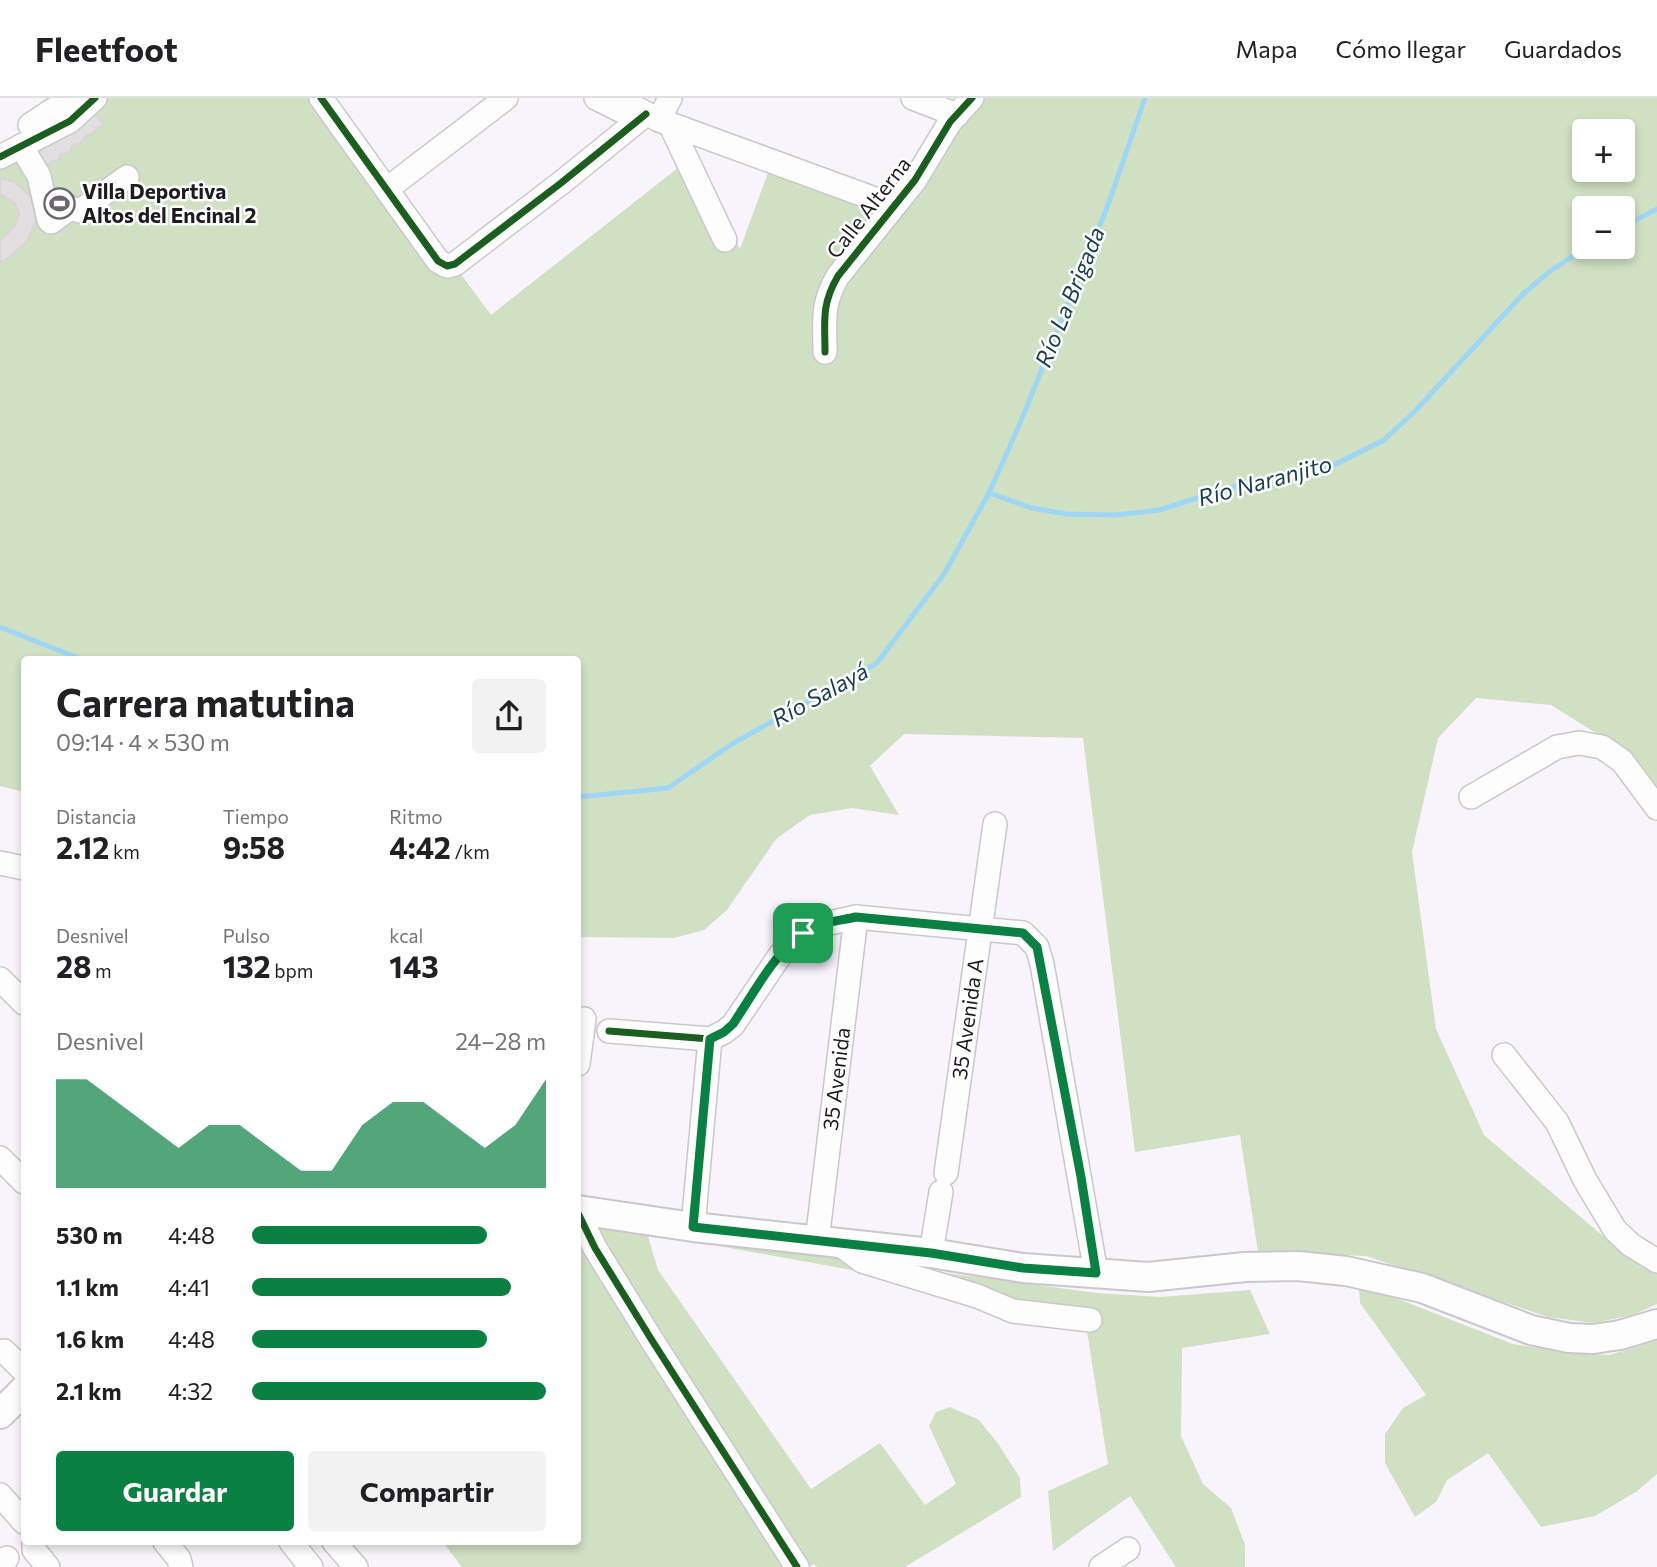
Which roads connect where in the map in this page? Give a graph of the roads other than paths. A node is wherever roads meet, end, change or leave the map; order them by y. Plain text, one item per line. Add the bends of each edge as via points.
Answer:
1 (71, 98) edge
2 (95, 98) edge
3 (321, 98) edge
4 (506, 98) edge
5 (596, 98) edge
6 (670, 98) edge
7 (913, 98) edge
8 (965, 106) edge
9 (647, 113) edge
10 (10, 144) edge
11 (0, 157) edge
12 (127, 177) dead end
13 (387, 189) junction
14 (894, 206) junction
15 (726, 240) dead end
16 (824, 352) dead end
17 (1471, 797) dead end
18 (1657, 808) edge
19 (995, 824) dead end
20 (0, 863) edge
21 (21, 867) edge
22 (856, 917) junction
23 (981, 929) junction
24 (0, 979) edge
25 (21, 1000) edge
26 (592, 1022) edge
27 (710, 1039) junction
28 (581, 1055) edge
29 (1504, 1055) dead end
30 (0, 1157) edge
31 (21, 1179) edge
32 (581, 1212) edge
33 (581, 1218) edge
34 (693, 1227) junction
35 (829, 1243) junction
36 (931, 1253) junction
37 (1657, 1261) edge
38 (1096, 1273) junction
39 (1090, 1320) dead end
40 (1657, 1324) edge
41 (4, 1351) dead end
42 (21, 1368) edge
43 (21, 1393) edge
44 (0, 1414) edge
45 (34, 1545) edge
46 (168, 1545) edge
47 (293, 1545) edge
48 (337, 1545) edge
49 (1128, 1549) dead end
50 (1104, 1566) edge
51 (48, 1567) edge
52 (181, 1567) edge
53 (311, 1567) edge
54 (356, 1567) edge
55 (797, 1567) edge

1 - 10 street
2 - 10 street via 70,121
3 - 13 street
4 - 13 street
5 - 9 street via 620,110
6 - 9 street
7 - 8 street
8 - 14 street, Calle Alterna
9 - 13 street via 456,264 438,261
9 - 14 street
9 - 15 street
10 - 11 street
10 - 12 street via 70,208 80,211
14 - 16 street, Calle Alterna via 830,289 823,320
17 - 18 street via 1557,747 1579,743 1602,747 1622,761
19 - 23 street, 35 Avenida A
20 - 21 street
22 - 23 street
22 - 27 street via 803,933 781,954 733,1024
22 - 35 street, 35 Avenida
23 - 36 street, 35 Avenida A
23 - 38 street via 1023,933 1037,947
24 - 25 street
26 - 27 street
26 - 28 street
27 - 34 street
29 - 37 street via 1557,1122 1615,1230
30 - 31 street
32 - 34 main road
33 - 55 street via 646,1331
34 - 35 main road
35 - 36 main road
35 - 39 street via 862,1261 1013,1311
36 - 38 main road via 1023,1268
38 - 40 main road via 1148,1277 1298,1266 1422,1288 1531,1329 1569,1338 1620,1335
41 - 42 street
43 - 44 main road
45 - 51 street
46 - 52 street
47 - 53 street
48 - 54 street
49 - 50 street

